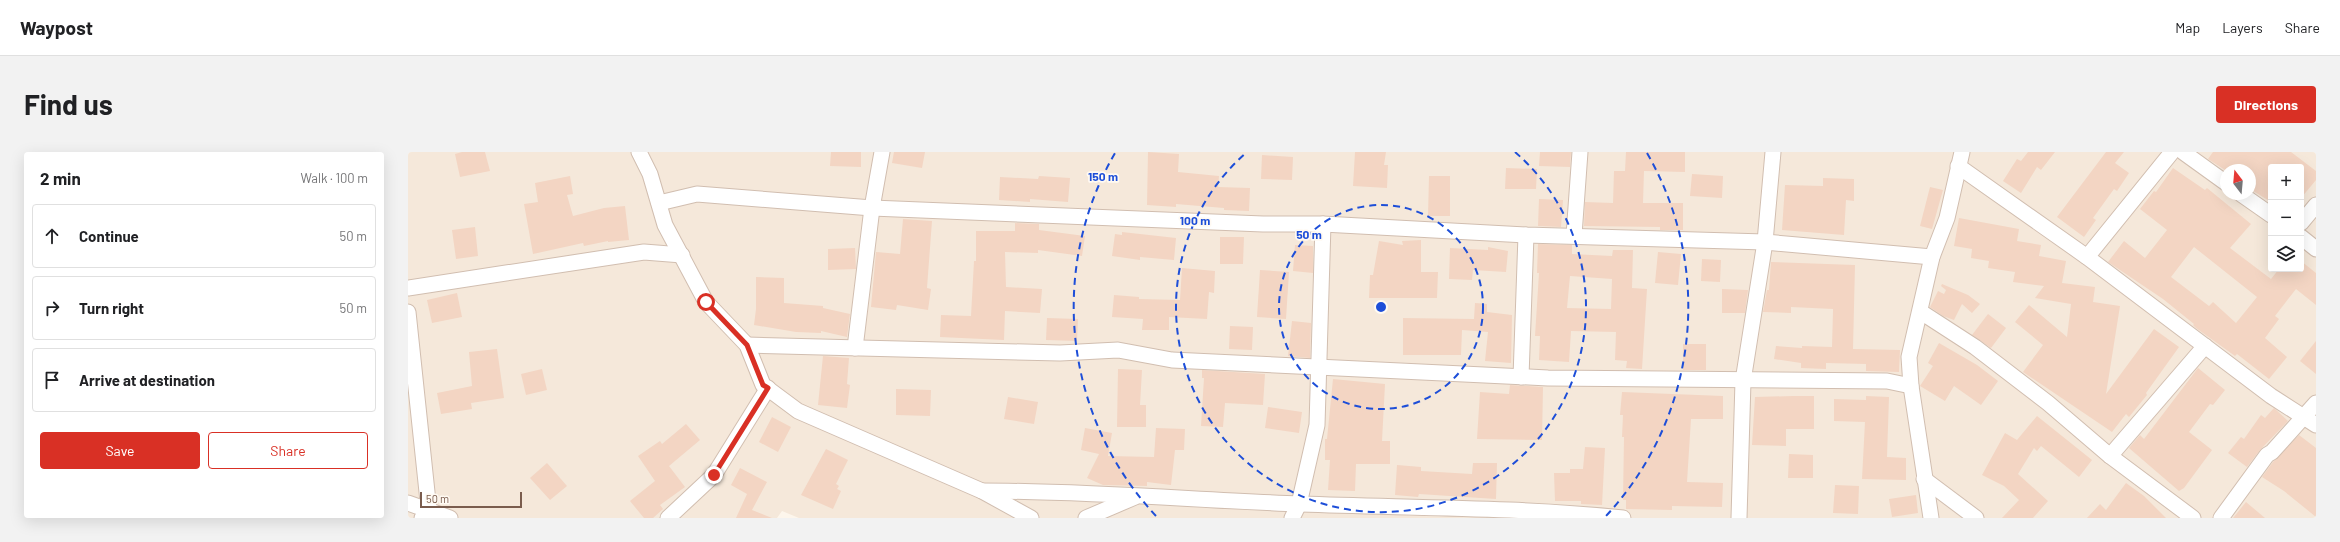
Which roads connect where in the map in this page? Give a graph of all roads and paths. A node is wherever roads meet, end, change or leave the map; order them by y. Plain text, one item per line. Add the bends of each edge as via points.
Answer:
1 (640, 152) edge
2 (882, 152) edge
3 (1580, 152) edge
4 (1773, 152) edge
5 (2172, 152) edge
6 (2183, 152) edge
7 (1960, 159) edge
8 (2220, 179) edge
9 (2250, 200) edge
10 (659, 204) junction
11 (2316, 205) edge
12 (872, 208) junction
13 (2268, 213) edge
14 (2304, 219) edge
15 (1323, 224) junction
16 (1526, 235) junction
17 (1574, 236) junction
18 (2304, 240) edge
19 (1765, 242) junction
20 (2316, 249) edge
21 (682, 255) junction
22 (2087, 257) junction
23 (1932, 258) junction
24 (408, 288) edge
25 (408, 312) edge
26 (1921, 312) junction
27 (747, 345) junction
28 (2205, 346) junction
29 (855, 348) junction
30 (1320, 367) junction
31 (1521, 377) junction
32 (1743, 380) junction
33 (1911, 386) junction
34 (768, 388) junction
35 (2316, 402) edge
36 (2310, 421) edge
37 (2110, 456) junction
38 (1924, 479) junction
39 (982, 491) junction
40 (1138, 496) junction
41 (408, 503) edge
42 (1298, 504) junction
43 (425, 514) edge
44 (1558, 515) edge
45 (450, 518) edge
46 (668, 518) edge
47 (1031, 518) edge
48 (1086, 518) edge
49 (1292, 518) edge
50 (1623, 518) edge
51 (1740, 518) edge
52 (1931, 518) edge
53 (1976, 518) edge
54 (2193, 518) edge
55 (2221, 518) edge

1 - 10 street
2 - 12 street
3 - 17 street
4 - 19 street
5 - 22 street
6 - 8 street
7 - 22 street
7 - 23 street via 1947,218
9 - 13 street
10 - 12 street via 697,194
10 - 21 street via 666,225
11 - 14 street
12 - 15 street via 1255,224
12 - 29 street
15 - 16 street
15 - 30 street
16 - 17 street
16 - 31 street
17 - 19 street
18 - 20 street
19 - 23 street
19 - 32 street
21 - 24 street via 644,252
21 - 27 street via 706,302
22 - 28 street
23 - 26 street
25 - 43 street
26 - 33 street via 1909,357
26 - 37 street via 1975,348 2048,403
27 - 29 street
27 - 34 street via 763,385
28 - 36 street via 2271,396
28 - 37 street
29 - 30 street via 1060,353 1118,350 1172,360
30 - 31 street
30 - 42 street via 1317,425
31 - 32 street
32 - 33 street via 1887,382
32 - 51 street
33 - 38 street
34 - 39 street via 798,411
34 - 46 street via 714,475
35 - 36 street
36 - 55 street via 2267,455
37 - 54 street
38 - 52 street
38 - 53 street
39 - 40 street
39 - 47 street
40 - 42 street
40 - 48 street
41 - 43 street
42 - 44 street
42 - 49 street
43 - 45 street
44 - 50 street

